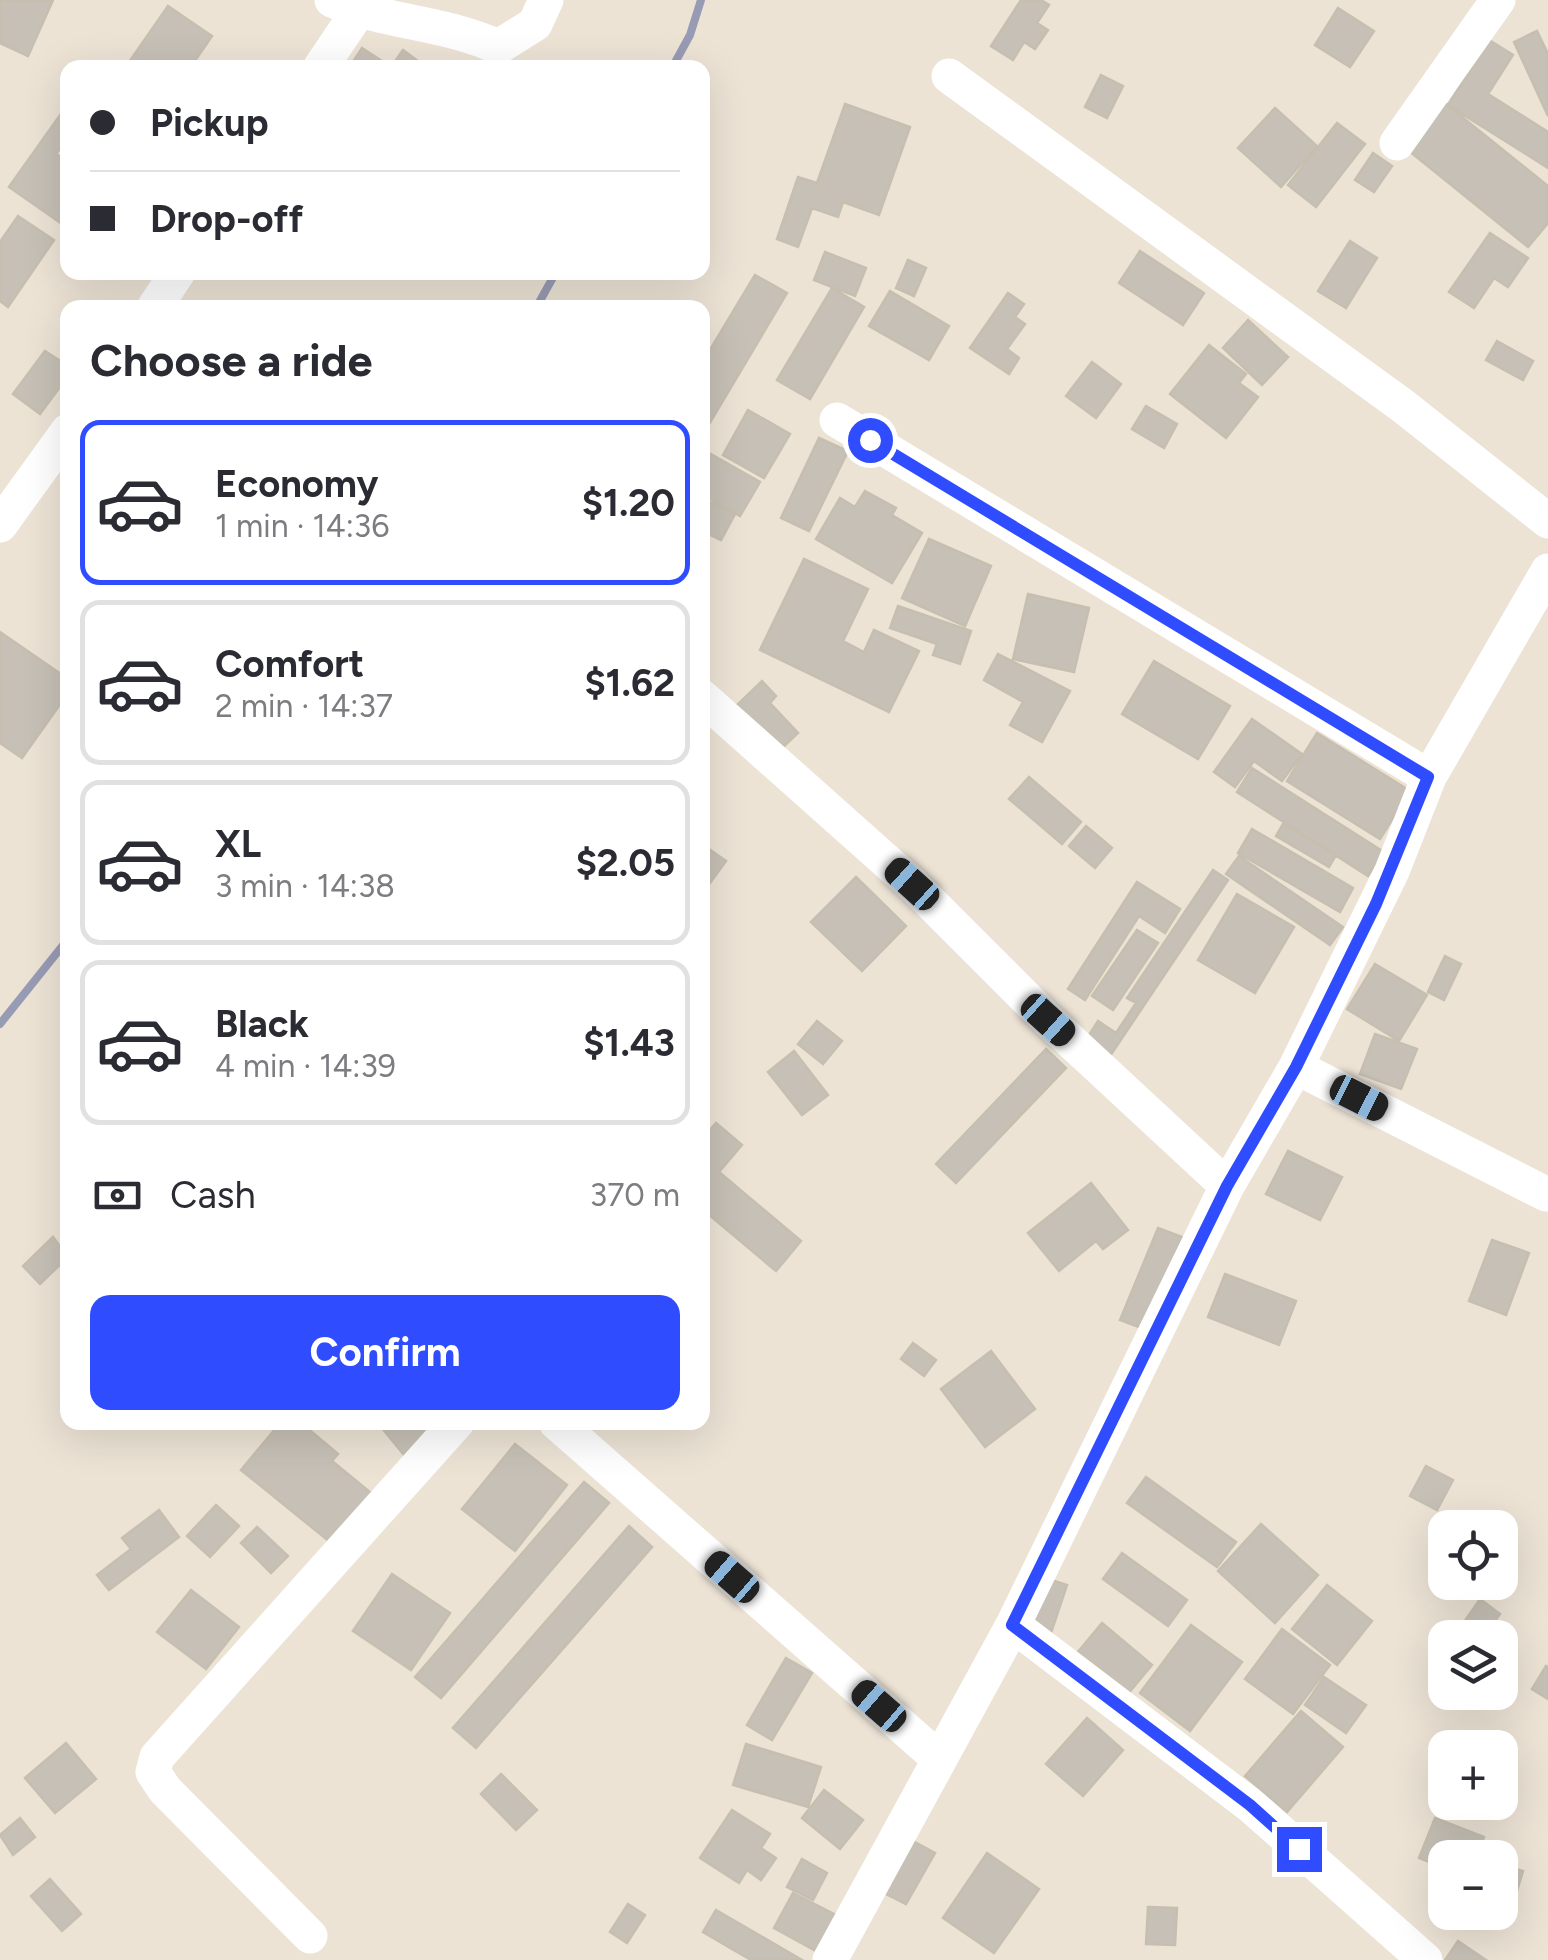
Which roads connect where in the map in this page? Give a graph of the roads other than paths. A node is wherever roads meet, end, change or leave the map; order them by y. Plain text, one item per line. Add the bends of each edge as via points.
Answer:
1 (546, 0) edge
2 (1498, 0) edge
3 (352, 4) edge
4 (324, 60) edge
5 (949, 76) dead end
6 (1398, 144) dead end
7 (837, 420) dead end
8 (60, 443) edge
9 (1548, 522) edge
10 (0, 525) edge
11 (1548, 572) edge
12 (710, 703) edge
13 (1428, 777) junction
14 (1296, 1067) junction
15 (1227, 1186) junction
16 (1546, 1194) edge
17 (451, 1430) edge
18 (565, 1430) edge
19 (1012, 1625) junction
20 (938, 1757) junction
21 (310, 1936) dead end
22 (830, 1960) edge
23 (1425, 1960) edge

1 - 3 street via 534,24 498,47 472,34 424,28
2 - 6 street
3 - 4 street
5 - 9 street via 1403,406
7 - 13 street
8 - 10 street
11 - 13 street
12 - 15 street via 912,884
13 - 14 street via 1392,871
14 - 15 street
14 - 16 street
15 - 19 street
17 - 21 street via 157,1757 152,1772
18 - 20 street
19 - 20 street
19 - 23 street via 1250,1805
20 - 22 street

